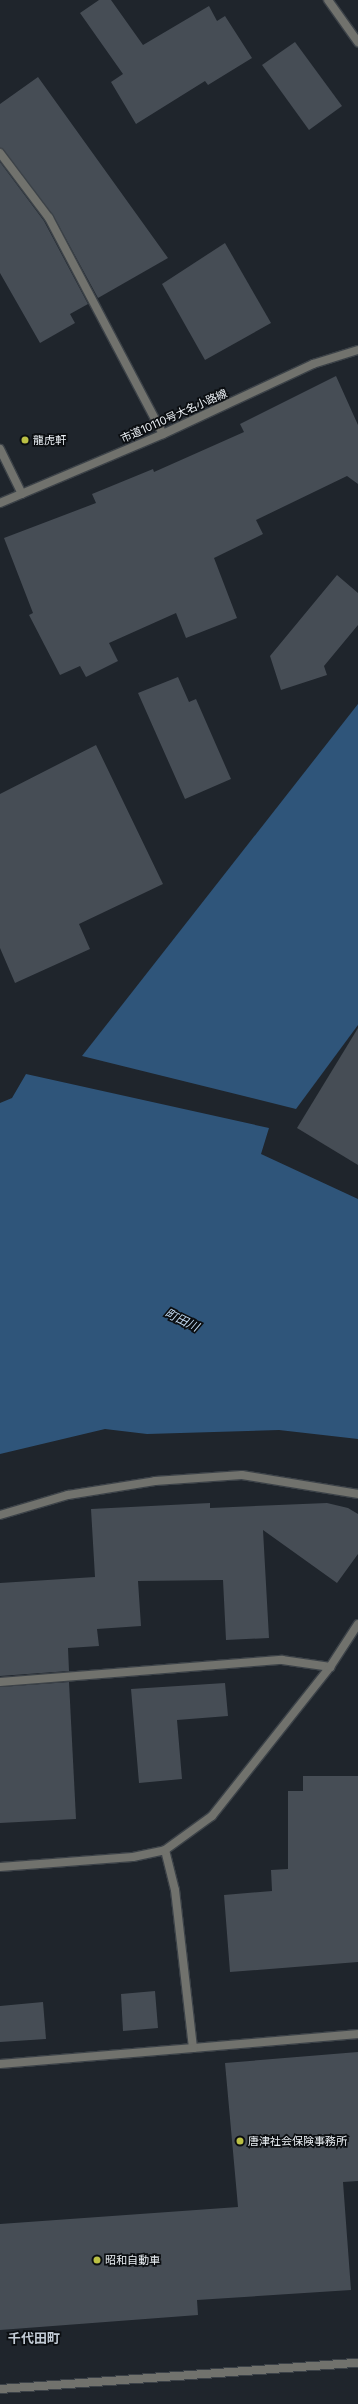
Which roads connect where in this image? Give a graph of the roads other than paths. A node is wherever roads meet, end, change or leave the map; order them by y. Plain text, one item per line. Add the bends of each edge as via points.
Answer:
1 (328, 0) edge
2 (358, 42) edge
3 (0, 153) edge
4 (358, 350) edge
5 (162, 434) junction
6 (0, 449) edge
7 (22, 494) junction
8 (0, 504) edge
9 (358, 1494) edge
10 (0, 1515) edge
11 (358, 1624) edge
12 (330, 1667) junction
13 (0, 1682) edge
14 (165, 1850) junction
15 (0, 1866) edge
16 (358, 2034) edge
17 (192, 2048) junction
18 (0, 2064) edge
19 (358, 2363) edge
20 (0, 2389) edge

1 - 2 street
3 - 5 street via 49,218
4 - 5 street, 市道10110号大名小路線 via 313,364
5 - 7 street, 市道10110号大名小路線
6 - 7 street
7 - 8 street, 市道10110号大名小路線
9 - 10 street via 242,1475 155,1481 76,1494
11 - 12 street
12 - 13 street via 282,1660
12 - 14 street via 212,1816
14 - 15 street via 133,1857
14 - 17 street via 175,1890
16 - 17 street
17 - 18 street
19 - 20 street

